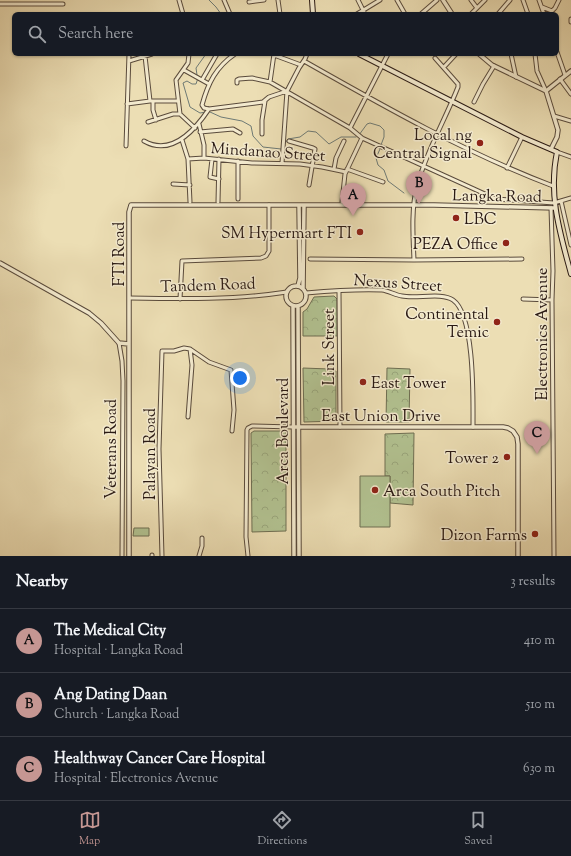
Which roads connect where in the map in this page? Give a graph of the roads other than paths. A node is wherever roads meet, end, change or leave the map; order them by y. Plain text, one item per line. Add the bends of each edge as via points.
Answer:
1 (179, 0) edge
2 (224, 0) edge
3 (264, 0) edge
4 (278, 0) edge
5 (312, 0) edge
6 (358, 0) edge
7 (380, 0) edge
8 (397, 0) edge
9 (437, 0) edge
10 (443, 0) edge
11 (472, 0) edge
12 (485, 0) edge
13 (510, 0) edge
14 (523, 0) edge
15 (539, 0) edge
16 (559, 0) edge
17 (249, 2) dead end
18 (0, 4) edge
19 (63, 4) dead end
20 (542, 7) junction
21 (477, 8) junction
22 (503, 9) joint
23 (363, 10) junction
24 (182, 12) edge
25 (229, 12) edge
26 (280, 12) edge
27 (313, 12) edge
28 (360, 12) edge
29 (404, 12) edge
30 (423, 12) edge
31 (451, 12) edge
32 (473, 12) edge
33 (500, 12) edge
34 (527, 12) edge
35 (543, 12) edge
36 (129, 56) edge
37 (145, 56) joint
38 (189, 56) edge
39 (216, 56) edge
40 (232, 56) edge
41 (274, 56) edge
42 (278, 56) edge
43 (306, 56) edge
44 (363, 56) edge
45 (387, 56) edge
46 (454, 56) edge
47 (482, 56) edge
48 (511, 56) edge
49 (534, 56) edge
50 (558, 56) edge
51 (435, 58) dead end
52 (129, 61) junction
53 (303, 63) junction
54 (382, 66) junction
55 (494, 66) junction
56 (444, 67) junction
57 (184, 70) junction
58 (571, 71) edge
59 (565, 75) junction
60 (199, 78) junction
61 (516, 78) junction
62 (560, 79) junction
63 (270, 82) junction
64 (236, 83) dead end
65 (209, 84) junction
66 (288, 91) junction
67 (546, 91) junction
68 (571, 94) edge
69 (367, 97) junction
70 (152, 101) junction
71 (178, 101) junction
72 (265, 101) junction
73 (452, 102) junction
74 (474, 102) dead end
75 (127, 104) junction
76 (209, 109) junction
77 (180, 114) junction
78 (554, 116) junction
79 (156, 120) junction
80 (571, 121) edge
81 (148, 122) dead end
82 (199, 124) junction
83 (195, 128) junction
84 (350, 128) junction
85 (200, 132) junction
86 (240, 133) dead end
87 (262, 134) dead end
88 (437, 135) junction
89 (522, 137) junction
90 (362, 138) junction
91 (182, 140) junction
92 (344, 140) dead end
93 (144, 141) dead end
94 (289, 141) dead end
95 (126, 146) dead end
96 (551, 149) junction
97 (557, 152) junction
98 (571, 157) edge
99 (204, 158) junction
100 (188, 159) junction
101 (212, 159) junction
102 (219, 159) junction
103 (238, 162) junction
104 (282, 163) junction
105 (312, 165) junction
106 (423, 166) junction
107 (507, 168) junction
108 (334, 169) junction
109 (347, 170) junction
110 (218, 179) junction
111 (383, 182) dead end
112 (174, 184) dead end
113 (309, 185) dead end
114 (190, 186) junction
115 (553, 186) junction
116 (571, 198) edge
117 (238, 199) dead end
118 (561, 201) junction
119 (190, 202) dead end
120 (218, 202) dead end
121 (342, 202) dead end
122 (554, 203) junction
123 (269, 205) junction
124 (299, 205) junction
125 (304, 205) junction
126 (414, 205) junction
127 (553, 208) junction
128 (571, 245) edge
129 (180, 257) dead end
130 (310, 259) dead end
131 (522, 259) dead end
132 (414, 260) junction
133 (182, 262) junction
134 (0, 263) edge
135 (571, 274) edge
136 (298, 286) junction
137 (305, 291) junction
138 (340, 291) junction
139 (287, 292) junction
140 (130, 298) junction
141 (180, 299) junction
142 (523, 299) dead end
143 (552, 300) junction
144 (293, 306) junction
145 (298, 306) junction
146 (119, 343) junction
147 (129, 344) junction
148 (190, 348) junction
149 (188, 417) dead end
150 (293, 427) junction
151 (340, 427) junction
152 (473, 427) junction
153 (298, 428) junction
154 (232, 431) dead end
155 (202, 538) dead end
156 (122, 556) edge
157 (129, 556) edge
158 (162, 556) edge
159 (199, 556) edge
160 (248, 556) edge
161 (294, 556) edge
162 (298, 556) edge
163 (518, 556) edge
164 (554, 556) edge

1 - 24 street
2 - 25 street
3 - 17 street
4 - 26 street
5 - 27 main road
6 - 23 street
7 - 23 street
8 - 29 street
9 - 30 street
10 - 31 street
11 - 21 street
12 - 21 street
13 - 22 street
14 - 34 street
15 - 20 street
16 - 20 street via 552,11
18 - 19 street
20 - 35 street
21 - 32 street
22 - 33 street
23 - 28 street
36 - 52 street
37 - 52 street
37 - 70 street
38 - 57 street
39 - 60 street
40 - 65 street via 220,67
41 - 63 street
42 - 53 street
43 - 53 street
44 - 54 main road
45 - 54 street
46 - 56 street
47 - 55 street
48 - 61 street
49 - 67 street via 537,71
50 - 59 street
51 - 56 street
52 - 75 street
53 - 66 street
53 - 69 street
54 - 69 street
54 - 73 main road
55 - 61 street
55 - 74 street
56 - 73 street via 458,85
57 - 60 street
57 - 71 street via 176,80
58 - 59 street
59 - 62 street
60 - 65 street
61 - 67 street
62 - 67 street
62 - 68 street
63 - 64 street via 252,78 239,79
63 - 66 street
65 - 76 street via 202,105
66 - 72 street
66 - 84 street
66 - 104 street
67 - 78 street
69 - 84 street
69 - 88 street
70 - 71 street
70 - 75 street
70 - 79 street
71 - 77 street
72 - 76 street
72 - 87 street
73 - 88 street
73 - 89 main road
75 - 95 street
76 - 82 street
77 - 79 street
77 - 83 street
78 - 80 street
78 - 96 street via 558,130
79 - 81 street
82 - 83 street
82 - 85 street
83 - 91 street
84 - 90 street
85 - 86 street via 233,129
85 - 99 street
88 - 106 street
88 - 107 street
89 - 96 main road
89 - 107 street
90 - 106 street
90 - 109 street
91 - 93 street via 165,146 156,146
91 - 100 street
92 - 108 street
94 - 105 street via 314,148
96 - 97 main road
97 - 98 street
97 - 115 main road
99 - 100 street, Mindanao Street
99 - 101 street, Mindanao Street
100 - 114 street
101 - 102 street, Mindanao Street
101 - 110 street via 210,177
102 - 103 street, Mindanao Street
102 - 110 street
103 - 104 street, Mindanao Street
103 - 117 street
104 - 105 street, Mindanao Street
105 - 108 street, Mindanao Street
105 - 113 street
106 - 122 street via 496,199
106 - 126 street
107 - 115 street
108 - 109 street, Mindanao Street
109 - 111 street, Mindanao Street
109 - 121 street
110 - 120 street
112 - 114 street
114 - 119 street
115 - 122 main road
116 - 118 street
118 - 122 street
118 - 128 street
122 - 127 main road
123 - 124 street, Langka Road
123 - 133 street via 269,251 266,256
123 - 140 street, FTI Road via 131,205
124 - 125 street, Langka Road
124 - 136 street
125 - 126 street, Langka Road
125 - 137 street
126 - 127 street, Langka Road
126 - 132 street
127 - 135 main road
127 - 143 street, Electronics Avenue
129 - 133 street
130 - 132 street
131 - 132 street
133 - 141 street
134 - 146 street via 89,313
136 - 137 street
136 - 139 street via 292,286
137 - 138 street, Nexus Street
137 - 145 street via 304,302
138 - 151 street, Link Street
138 - 152 street, Nexus Street via 382,290 404,297 447,297 458,304 470,344
139 - 141 street, Tandem Road
139 - 144 street via 287,301
140 - 141 street, Tandem Road
140 - 147 street, FTI Road
142 - 143 street
143 - 164 street, Electronics Avenue
144 - 145 street
144 - 150 street, Arca Boulevard
145 - 153 street, Arca Boulevard
146 - 147 street
146 - 156 street, Veterans Road via 123,381
147 - 157 street, FTI Road
148 - 149 street via 192,365
148 - 154 street via 209,362 232,371
148 - 158 street, Palayan Road via 162,351 159,449
150 - 153 street, East Union Drive
150 - 160 street, East Union Drive via 248,428
150 - 161 street, Arca Boulevard
151 - 152 street, East Union Drive
151 - 153 street, East Union Drive
152 - 163 street, East Union Drive via 508,428 514,431 517,437
153 - 162 street, Arca Boulevard
155 - 159 street

